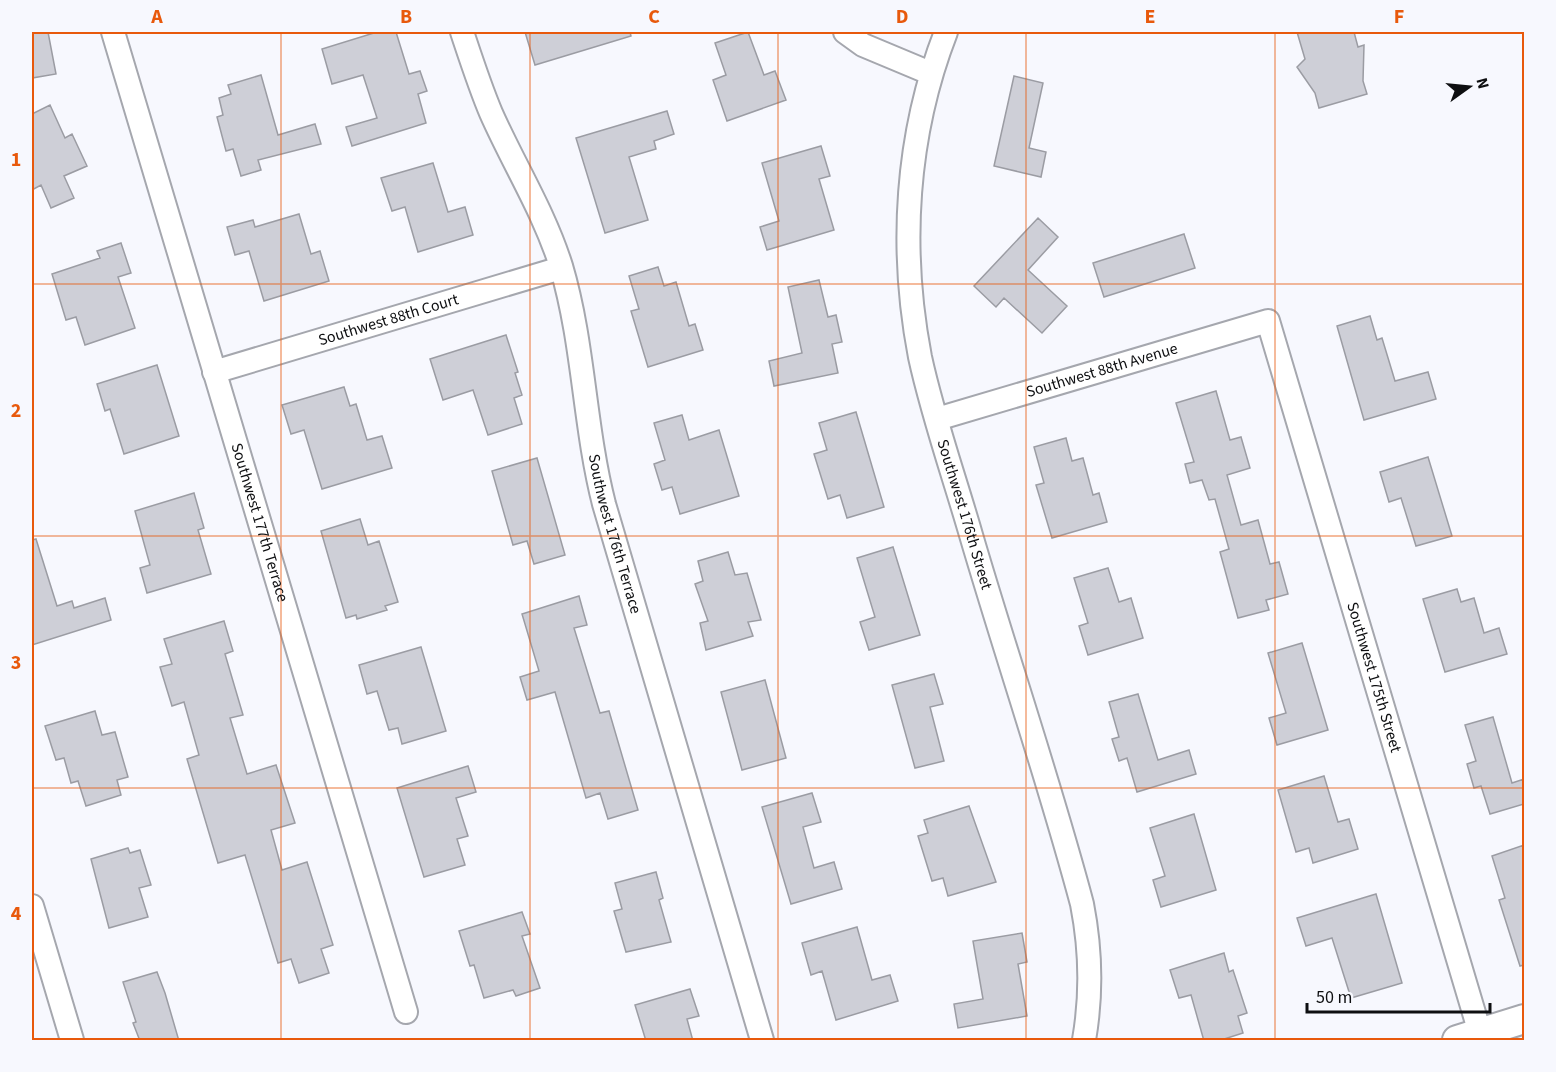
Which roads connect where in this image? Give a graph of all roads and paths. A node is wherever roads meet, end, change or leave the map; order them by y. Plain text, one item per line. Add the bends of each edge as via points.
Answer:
1 (113, 32) edge
2 (462, 32) edge
3 (845, 32) edge
4 (946, 32) edge
5 (930, 73) junction
6 (561, 268) junction
7 (1268, 321) joint
8 (214, 372) junction
9 (937, 420) junction
10 (32, 906) edge
11 (35, 931) edge
12 (406, 1012) dead end
13 (1524, 1019) edge
14 (1468, 1037) edge
15 (72, 1041) edge
16 (762, 1041) edge
17 (1084, 1041) edge

1 - 8 street, Southwest 177th Terrace
2 - 6 street, Southwest 176th Terrace via 491,113 537,205
3 - 5 street via 863,45
4 - 5 street, Southwest 176th Street
5 - 9 street, Southwest 176th Street via 914,157 908,251 917,337
6 - 8 street, Southwest 88th Court
6 - 16 street, Southwest 176th Terrace via 576,337 593,464
7 - 9 street, Southwest 88th Avenue
7 - 14 street, Southwest 175th Street
8 - 12 street, Southwest 177th Terrace
9 - 17 street, Southwest 176th Street via 1082,904 1090,964
10 - 11 street
11 - 15 street
13 - 14 street

